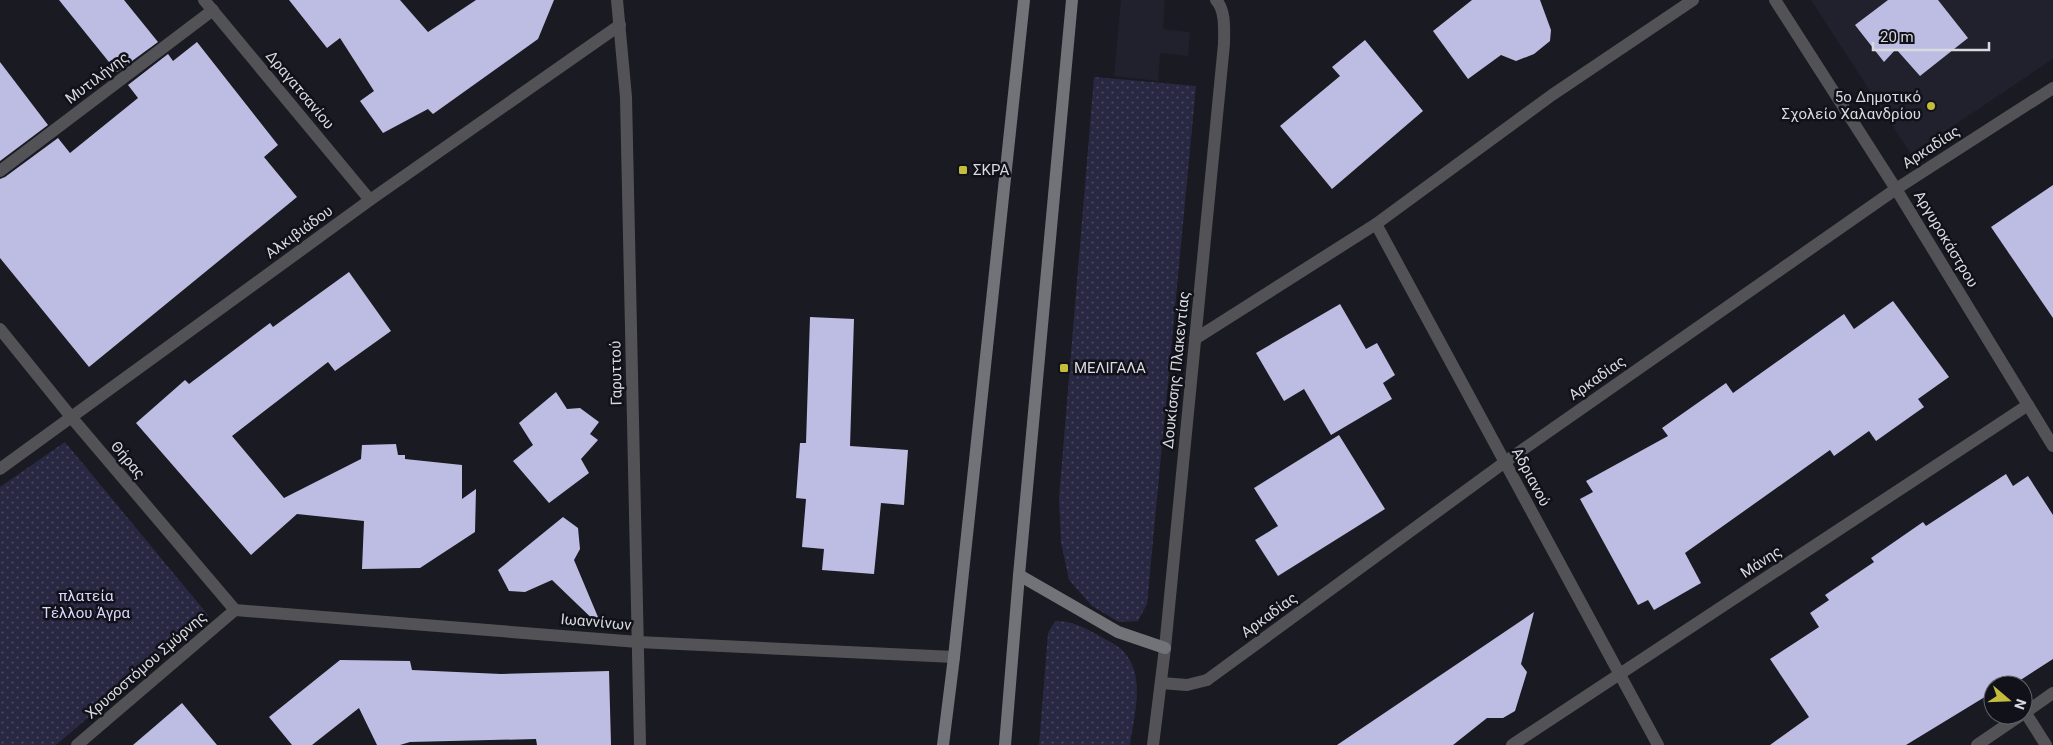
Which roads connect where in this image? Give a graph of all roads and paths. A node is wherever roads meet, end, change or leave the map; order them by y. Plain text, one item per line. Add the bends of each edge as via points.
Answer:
1 (204, 0) edge
2 (617, 0) edge
3 (1024, 0) edge
4 (1072, 0) edge
5 (1216, 0) edge
6 (1693, 0) edge
7 (1775, 0) edge
8 (213, 10) junction
9 (620, 25) junction
10 (2053, 88) edge
11 (0, 171) edge
12 (1896, 189) junction
13 (370, 200) junction
14 (1376, 224) junction
15 (0, 329) edge
16 (1195, 339) junction
17 (2028, 405) junction
18 (72, 418) junction
19 (2053, 446) edge
20 (1505, 462) junction
21 (0, 469) edge
22 (1019, 575) junction
23 (235, 610) junction
24 (638, 642) junction
25 (1164, 648) junction
26 (954, 658) junction
27 (1619, 675) junction
28 (1161, 683) junction
29 (2053, 693) edge
30 (2033, 707) edge
31 (2007, 725) edge
32 (2031, 725) edge
33 (77, 745) edge
34 (640, 745) edge
35 (943, 745) edge
36 (1005, 745) edge
37 (1154, 745) edge
38 (1512, 745) edge
39 (1658, 745) edge
40 (1977, 745) edge
41 (2046, 745) edge

1 - 8 street, Δραγατσανίου
2 - 9 street, Γαρυττού
3 - 26 main road
4 - 22 main road
5 - 16 street, Δουκίσσης Πλακεντίας via 1224,23 1224,44
6 - 14 street via 1552,95
7 - 12 street, Αργυροκάστρου
8 - 11 street, Μυτιλήνης
8 - 13 street, Δραγατσανίου
9 - 13 street, Αλκιβιάδου
9 - 24 street, Γαρυττού via 626,97
10 - 12 street, Αρκαδίας
12 - 17 street, Αργυροκάστρου
12 - 20 street, Αρκαδίας
13 - 18 street, Αλκιβιάδου
14 - 16 street
14 - 20 street, Αδριανού
15 - 18 street, Θήρας
16 - 25 street, Δουκίσσης Πλακεντίας
17 - 19 street, Αργυροκάστρου
17 - 27 street, Μάνης
18 - 21 street, Αλκιβιάδου
18 - 23 street, Θήρας
20 - 27 street, Αδριανού
20 - 28 street, Αρκαδίας via 1207,680 1187,685
22 - 25 main road via 1118,632
22 - 36 main road
23 - 24 street, Ιωαννίνων
23 - 33 street, Χρυσοστόμου Σμύρνης
24 - 26 street, Ιωαννίνων
24 - 34 street, Γαρυττού
25 - 28 street, Δουκίσσης Πλακεντίας
26 - 35 main road
27 - 38 street, Μάνης
27 - 39 street, Αδριανού
28 - 37 street, Δουκίσσης Πλακεντίας
29 - 30 street
31 - 40 street
32 - 41 street

